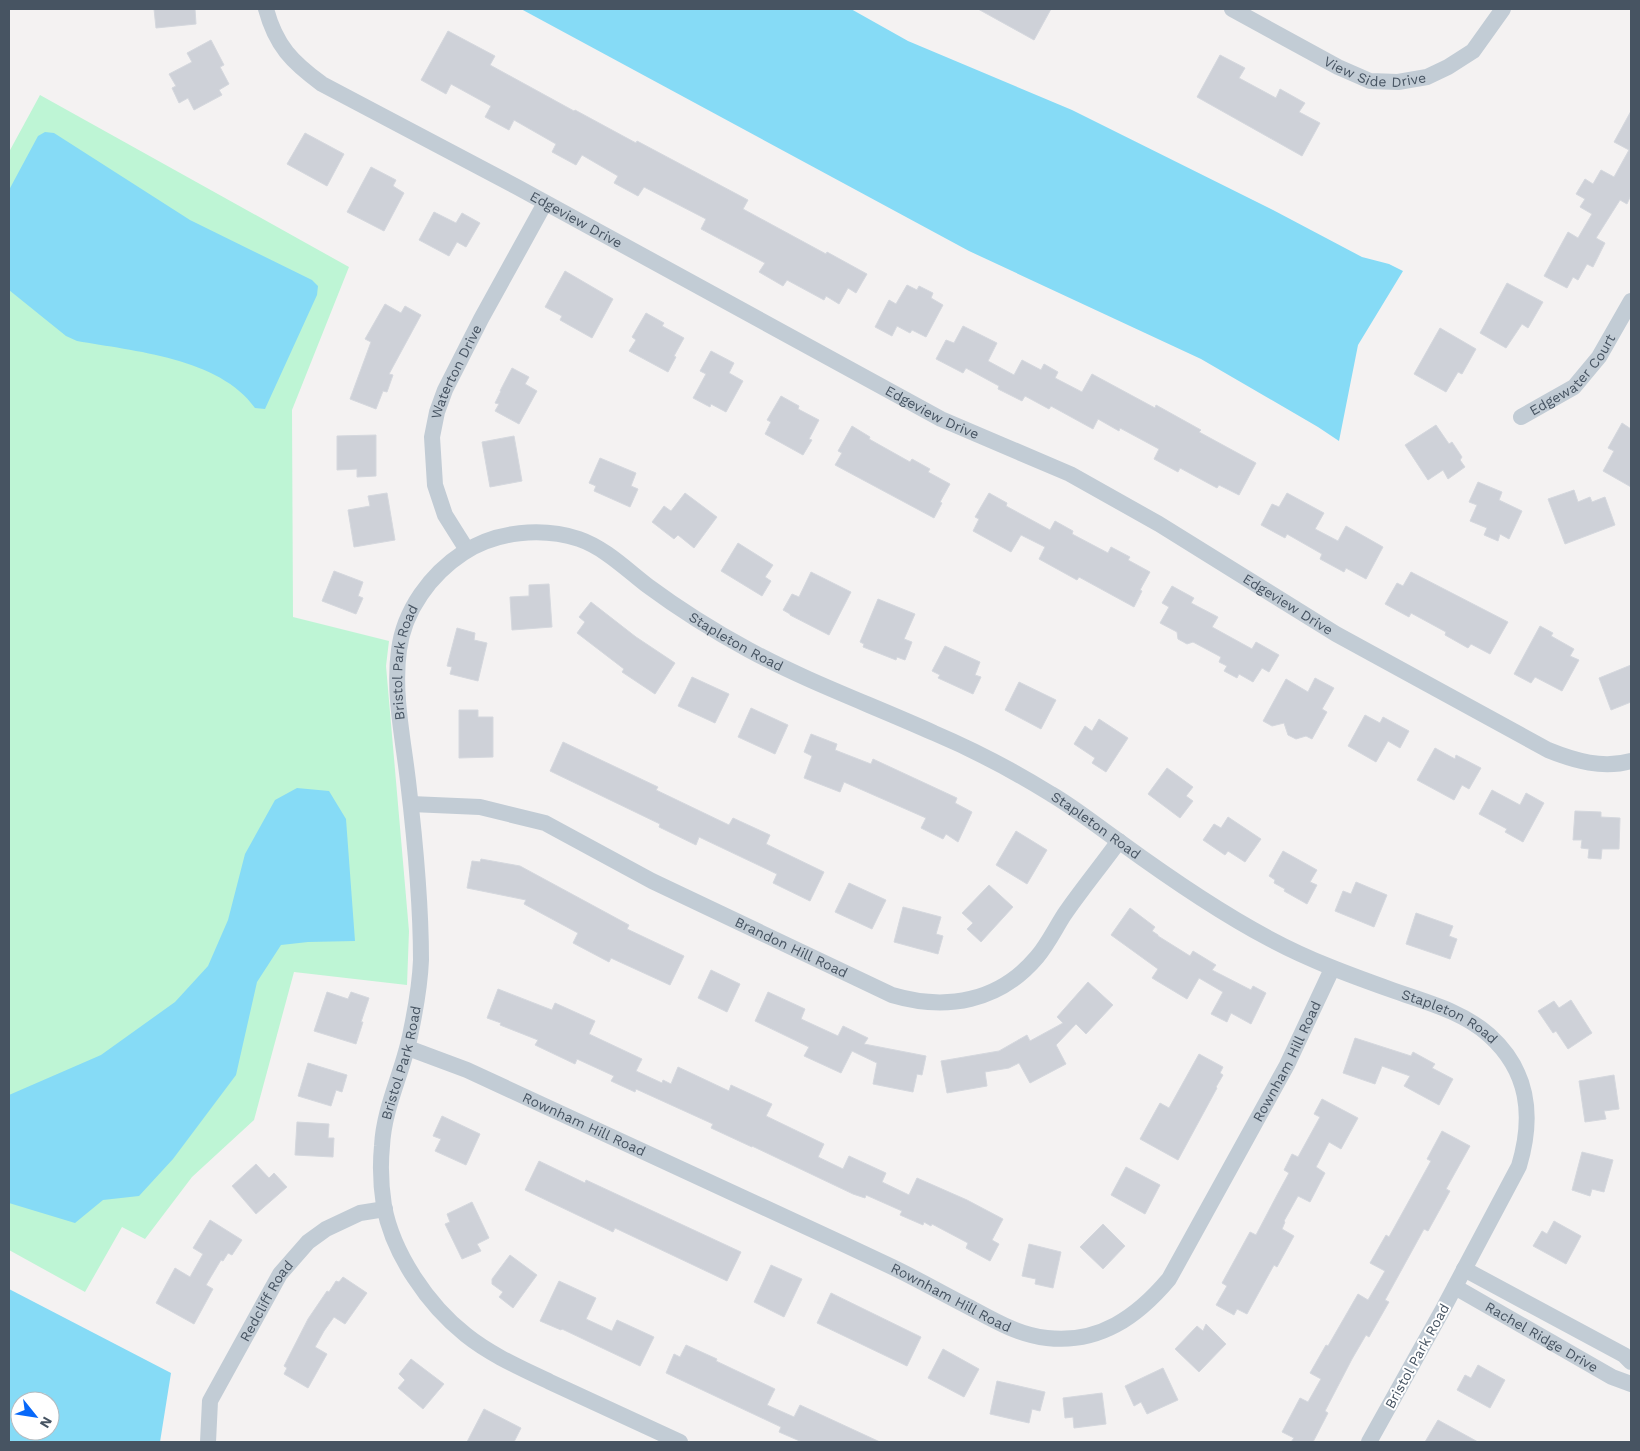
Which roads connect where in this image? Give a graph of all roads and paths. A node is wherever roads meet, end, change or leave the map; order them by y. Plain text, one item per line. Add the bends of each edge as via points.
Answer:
1 (266, 9) edge
2 (1232, 9) edge
3 (1503, 9) edge
4 (544, 203) junction
5 (1631, 301) edge
6 (1521, 417) dead end
7 (466, 550) junction
8 (1631, 761) edge
9 (411, 804) junction
10 (1119, 842) junction
11 (1332, 969) junction
12 (408, 1048) junction
13 (385, 1209) junction
14 (1464, 1269) junction
15 (1455, 1287) junction
16 (1567, 1324) junction
17 (1557, 1345) junction
18 (1631, 1362) edge
19 (1631, 1384) edge
20 (208, 1442) edge
21 (680, 1442) edge
22 (1369, 1442) edge

1 - 4 street, Edgeview Drive via 276,38 289,56 322,84
2 - 3 street, View Side Drive via 1338,67 1370,81 1398,82 1427,77 1473,51
4 - 7 street, Waterton Drive via 476,328 437,412 432,437 435,485 445,515
4 - 8 street, Edgeview Drive via 941,419 1070,474 1159,524 1336,634 1548,750 1572,760 1597,764
5 - 6 street, Edgewater Court via 1599,356 1574,387
7 - 9 street, Bristol Park Road via 424,591 406,621 399,648 398,707
7 - 10 street, Stapleton Road via 494,539 541,532 590,544 666,599 746,648 824,687 963,746 1056,796
9 - 10 street, Brandon Hill Road via 480,807 545,823 652,881 892,995 934,1003 957,1002 993,992 1019,975 1046,946 1064,915
9 - 12 street, Bristol Park Road via 417,858 421,962
10 - 11 street, Stapleton Road via 1187,890 1270,939
11 - 12 street, Rownham Hill Road via 1287,1065 1169,1279 1153,1298 1124,1321 1109,1329 1067,1338 1048,1338 1005,1326 882,1262 467,1070
11 - 14 street, Stapleton Road via 1473,1022 1493,1038 1519,1075 1527,1103 1525,1147 1519,1166
12 - 13 street, Bristol Park Road via 384,1126 381,1165
13 - 20 street, Redcliff Road via 360,1213 326,1229 308,1242 280,1274 210,1401
13 - 21 street, Bristol Park Road via 403,1258 417,1282 453,1324 469,1337 506,1361
14 - 15 street, Bristol Park Road
14 - 16 street, Rachel Ridge Drive
15 - 17 street, Rachel Ridge Drive
15 - 22 street, Bristol Park Road
16 - 17 street
16 - 18 street, Rachel Ridge Drive
17 - 19 street, Rachel Ridge Drive via 1612,1377

